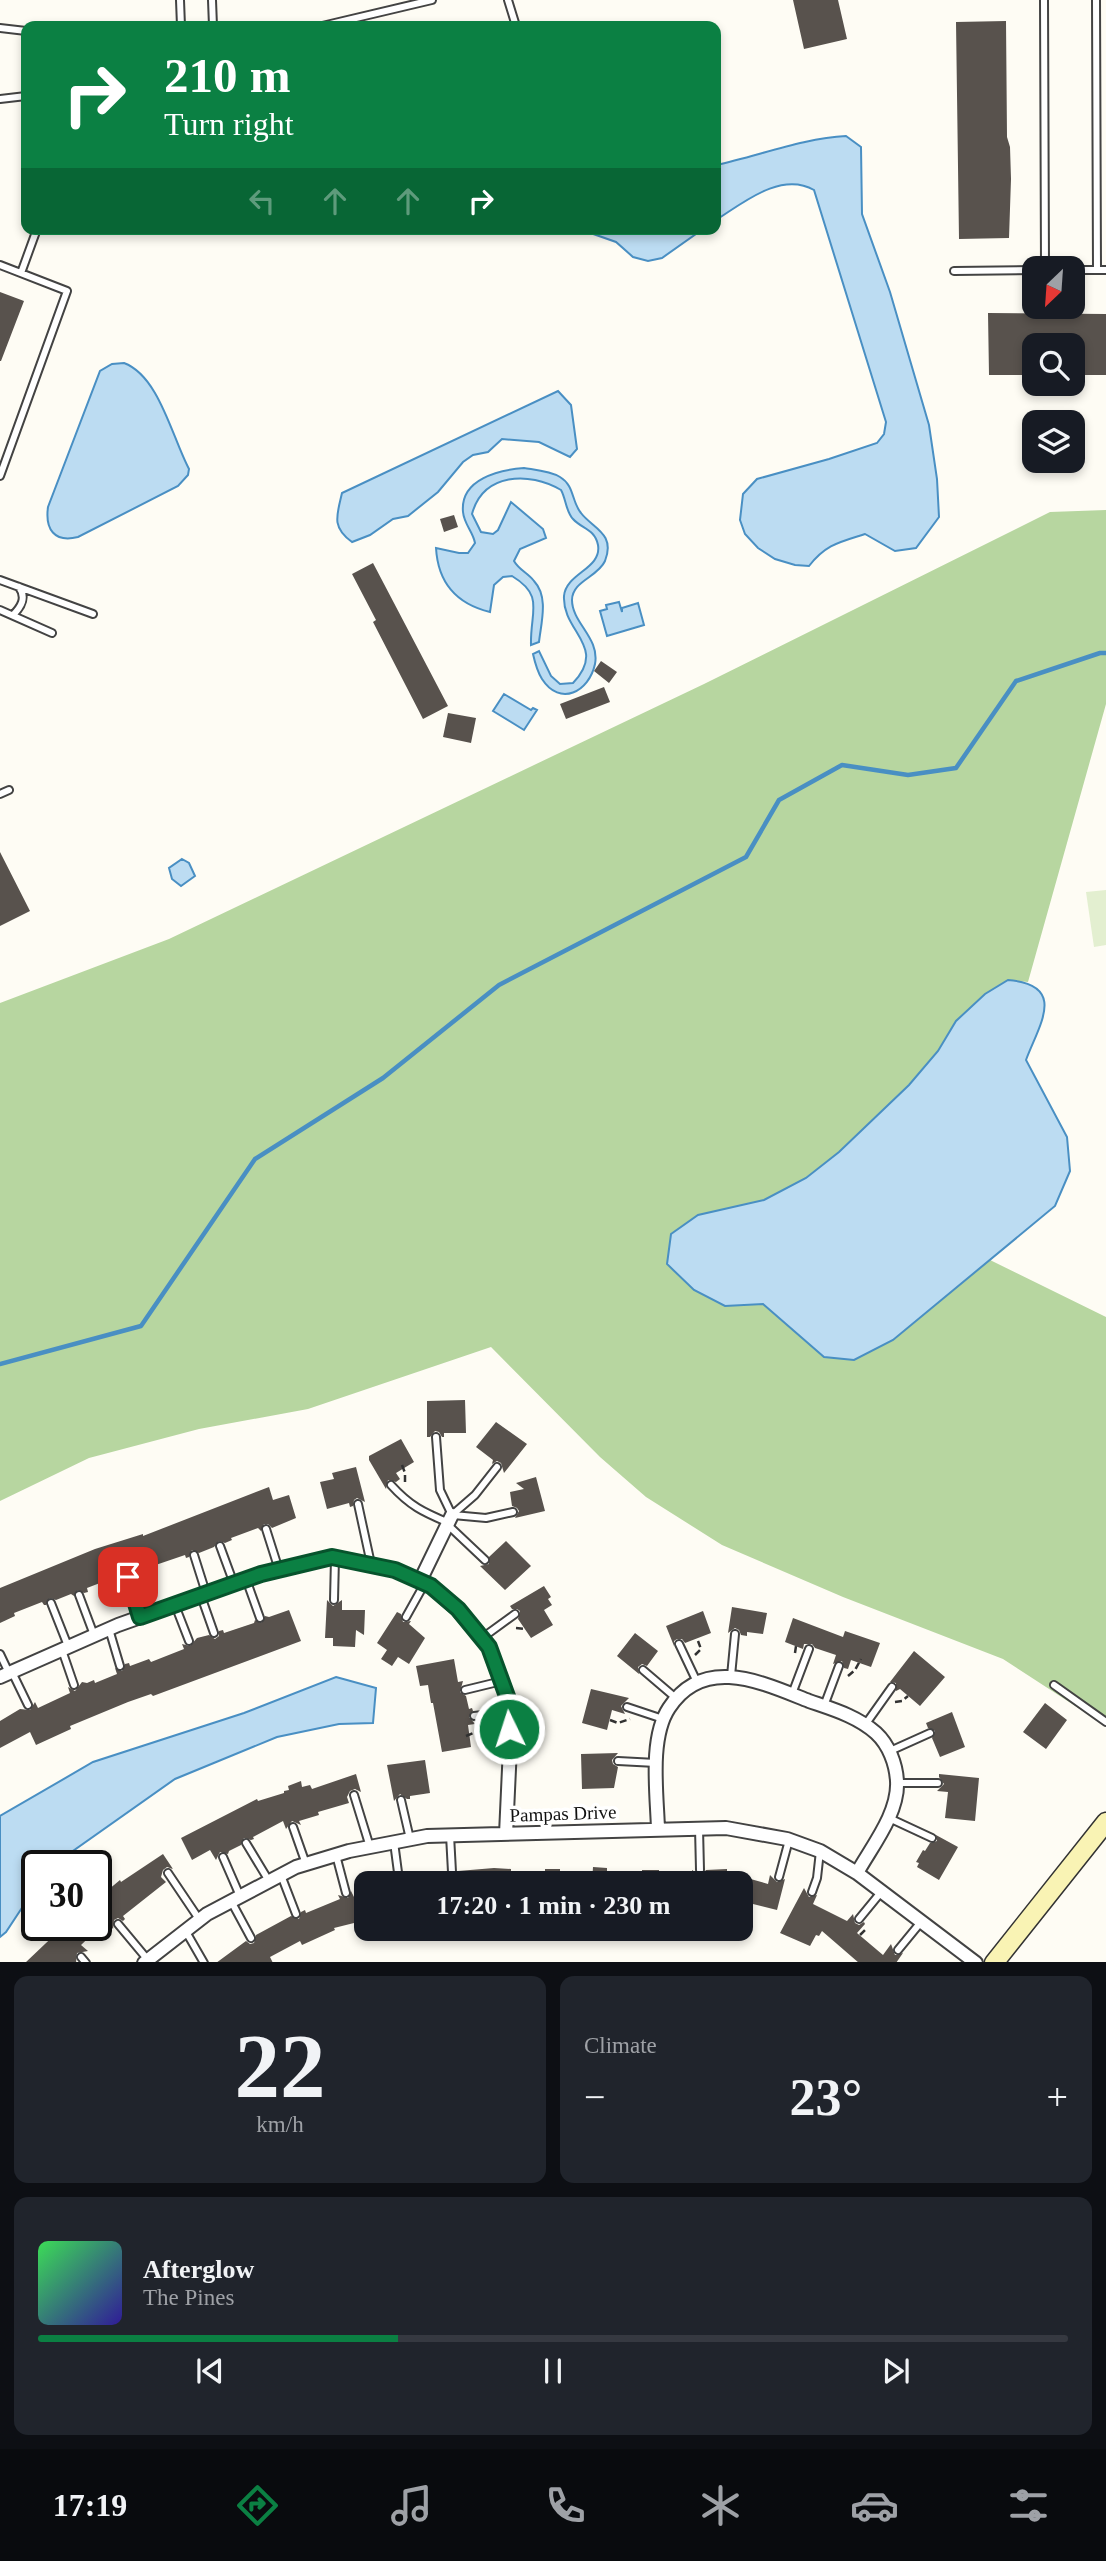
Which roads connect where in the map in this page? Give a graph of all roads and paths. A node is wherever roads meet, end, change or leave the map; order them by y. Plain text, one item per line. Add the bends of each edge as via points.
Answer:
1 (180, 0) edge
2 (212, 0) edge
3 (432, 0) edge
4 (508, 0) edge
5 (1044, 0) edge
6 (1096, 0) edge
7 (181, 21) edge
8 (214, 21) edge
9 (343, 21) edge
10 (514, 21) edge
11 (0, 28) edge
12 (21, 30) edge
13 (21, 97) edge
14 (0, 99) edge
15 (35, 235) edge
16 (1045, 256) edge
17 (0, 265) edge
18 (1022, 270) edge
19 (1085, 270) edge
20 (1097, 270) junction
21 (1106, 270) edge
22 (954, 271) dead end
23 (22, 273) junction
24 (0, 476) edge
25 (0, 580) edge
26 (19, 587) junction
27 (0, 610) edge
28 (93, 614) dead end
29 (13, 615) junction
30 (52, 633) dead end
31 (9, 790) dead end
32 (0, 794) edge
33 (436, 1437) dead end
34 (402, 1465) dead end
35 (497, 1467) dead end
36 (391, 1485) dead end
37 (399, 1494) junction
38 (358, 1504) dead end
39 (513, 1512) dead end
40 (450, 1521) junction
41 (266, 1529) dead end
42 (220, 1546) dead end
43 (194, 1555) dead end
44 (335, 1558) junction
45 (485, 1560) dead end
46 (371, 1566) junction
47 (279, 1570) junction
48 (128, 1577) dead end
49 (240, 1582) junction
50 (423, 1582) junction
51 (79, 1595) dead end
52 (204, 1595) junction
53 (334, 1600) dead end
54 (51, 1602) dead end
55 (175, 1605) junction
56 (514, 1614) dead end
57 (140, 1617) junction
58 (406, 1617) dead end
59 (260, 1618) dead end
60 (109, 1629) junction
61 (214, 1633) dead end
62 (735, 1634) dead end
63 (94, 1636) junction
64 (482, 1638) junction
65 (189, 1642) dead end
66 (679, 1644) dead end
67 (65, 1649) junction
68 (809, 1649) dead end
69 (0, 1654) edge
70 (120, 1666) dead end
71 (839, 1666) dead end
72 (643, 1670) dead end
73 (7, 1674) edge
74 (731, 1676) junction
75 (502, 1681) junction
76 (698, 1684) junction
77 (75, 1685) dead end
78 (1054, 1685) dead end
79 (892, 1688) dead end
80 (465, 1690) dead end
81 (792, 1694) junction
82 (677, 1699) junction
83 (27, 1705) dead end
84 (824, 1706) junction
85 (629, 1708) joint
86 (509, 1712) junction
87 (474, 1716) dead end
88 (665, 1719) junction
89 (610, 1720) dead end
90 (1106, 1722) edge
91 (865, 1725) junction
92 (930, 1732) dead end
93 (890, 1751) junction
94 (618, 1761) dead end
95 (656, 1763) junction
96 (897, 1783) junction
97 (938, 1783) dead end
98 (354, 1795) dead end
99 (401, 1800) dead end
100 (888, 1818) junction
101 (1106, 1822) edge
102 (293, 1827) dead end
103 (699, 1828) junction
104 (658, 1829) junction
105 (506, 1834) junction
106 (450, 1835) junction
107 (932, 1838) dead end
108 (410, 1839) junction
109 (789, 1840) junction
110 (394, 1842) junction
111 (246, 1843) dead end
112 (370, 1847) junction
113 (820, 1852) junction
114 (336, 1855) junction
115 (223, 1857) dead end
116 (306, 1864) junction
117 (700, 1870) dead end
118 (398, 1871) edge
119 (453, 1871) edge
120 (857, 1872) junction
121 (167, 1873) dead end
122 (779, 1877) dead end
123 (275, 1878) junction
124 (882, 1891) junction
125 (812, 1892) dead end
126 (346, 1893) dead end
127 (236, 1899) junction
128 (296, 1914) dead end
129 (199, 1919) junction
130 (859, 1919) dead end
131 (923, 1921) junction
132 (118, 1924) dead end
133 (185, 1930) junction
134 (251, 1938) dead end
135 (898, 1950) dead end
136 (146, 1961) edge
137 (204, 1962) edge
138 (976, 1962) edge
139 (994, 1962) edge

1 - 7 lane
2 - 8 lane
3 - 9 lane
4 - 10 lane
5 - 16 lane
6 - 20 lane
11 - 12 lane
13 - 14 lane
15 - 23 lane
17 - 23 lane
18 - 22 lane
19 - 20 lane
20 - 21 lane
23 - 24 lane via 67,291
25 - 26 lane
26 - 28 lane
26 - 29 lane via 23,601
27 - 29 lane
29 - 30 lane
31 - 32 lane
33 - 40 lane via 440,1490
34 - 37 path via 404,1488
35 - 40 lane
36 - 37 lane
37 - 40 lane via 417,1509
38 - 46 lane
39 - 40 lane
40 - 45 lane
40 - 50 street
41 - 47 lane
42 - 49 lane
43 - 52 lane
44 - 46 street
44 - 47 street
44 - 53 lane
46 - 50 street
47 - 49 street
48 - 57 lane
49 - 52 street
49 - 59 lane
50 - 58 lane
50 - 64 street via 458,1609
51 - 63 lane
52 - 55 street
52 - 61 lane
54 - 67 lane
55 - 57 street
55 - 65 lane
56 - 64 lane
57 - 60 street
60 - 63 street
60 - 70 lane
62 - 74 lane
63 - 67 street
64 - 75 street
66 - 76 lane
67 - 73 street
67 - 77 lane
68 - 81 lane
69 - 73 lane
71 - 84 lane
72 - 82 lane
73 - 83 lane
74 - 76 street
74 - 81 street
75 - 80 lane
75 - 86 street
76 - 82 street
78 - 90 lane
79 - 91 lane
81 - 84 street
82 - 88 street
84 - 91 street
85 - 88 lane
85 - 89 path via 629,1720
86 - 87 lane
86 - 105 street
88 - 95 street
91 - 93 street
92 - 93 lane
93 - 96 street
94 - 95 lane
95 - 104 street
96 - 97 lane
96 - 100 street
98 - 112 lane
99 - 108 lane
100 - 107 lane
100 - 120 street
101 - 139 street
102 - 116 lane
103 - 104 street, Pampas Drive
103 - 109 street, Pampas Drive via 737,1829
103 - 117 lane
104 - 105 street, Pampas Drive
105 - 106 street, Pampas Drive
106 - 108 street, Pampas Drive
106 - 119 lane
108 - 110 street, Pampas Drive
109 - 113 street, Pampas Drive
109 - 122 lane
110 - 112 street, Pampas Drive
110 - 118 lane
111 - 123 lane
112 - 114 street, Pampas Drive
113 - 120 street, Pampas Drive
113 - 125 lane
114 - 116 street, Pampas Drive
114 - 126 lane
115 - 127 lane
116 - 123 street, Pampas Drive
120 - 124 street, Pampas Drive
121 - 129 lane
123 - 127 street, Pampas Drive
123 - 128 lane
124 - 130 lane
124 - 131 street, Pampas Drive
127 - 129 street, Pampas Drive
127 - 134 lane
129 - 133 street, Pampas Drive
131 - 135 lane
131 - 138 street, Pampas Drive
132 - 136 lane
133 - 136 street, Pampas Drive
133 - 137 lane

